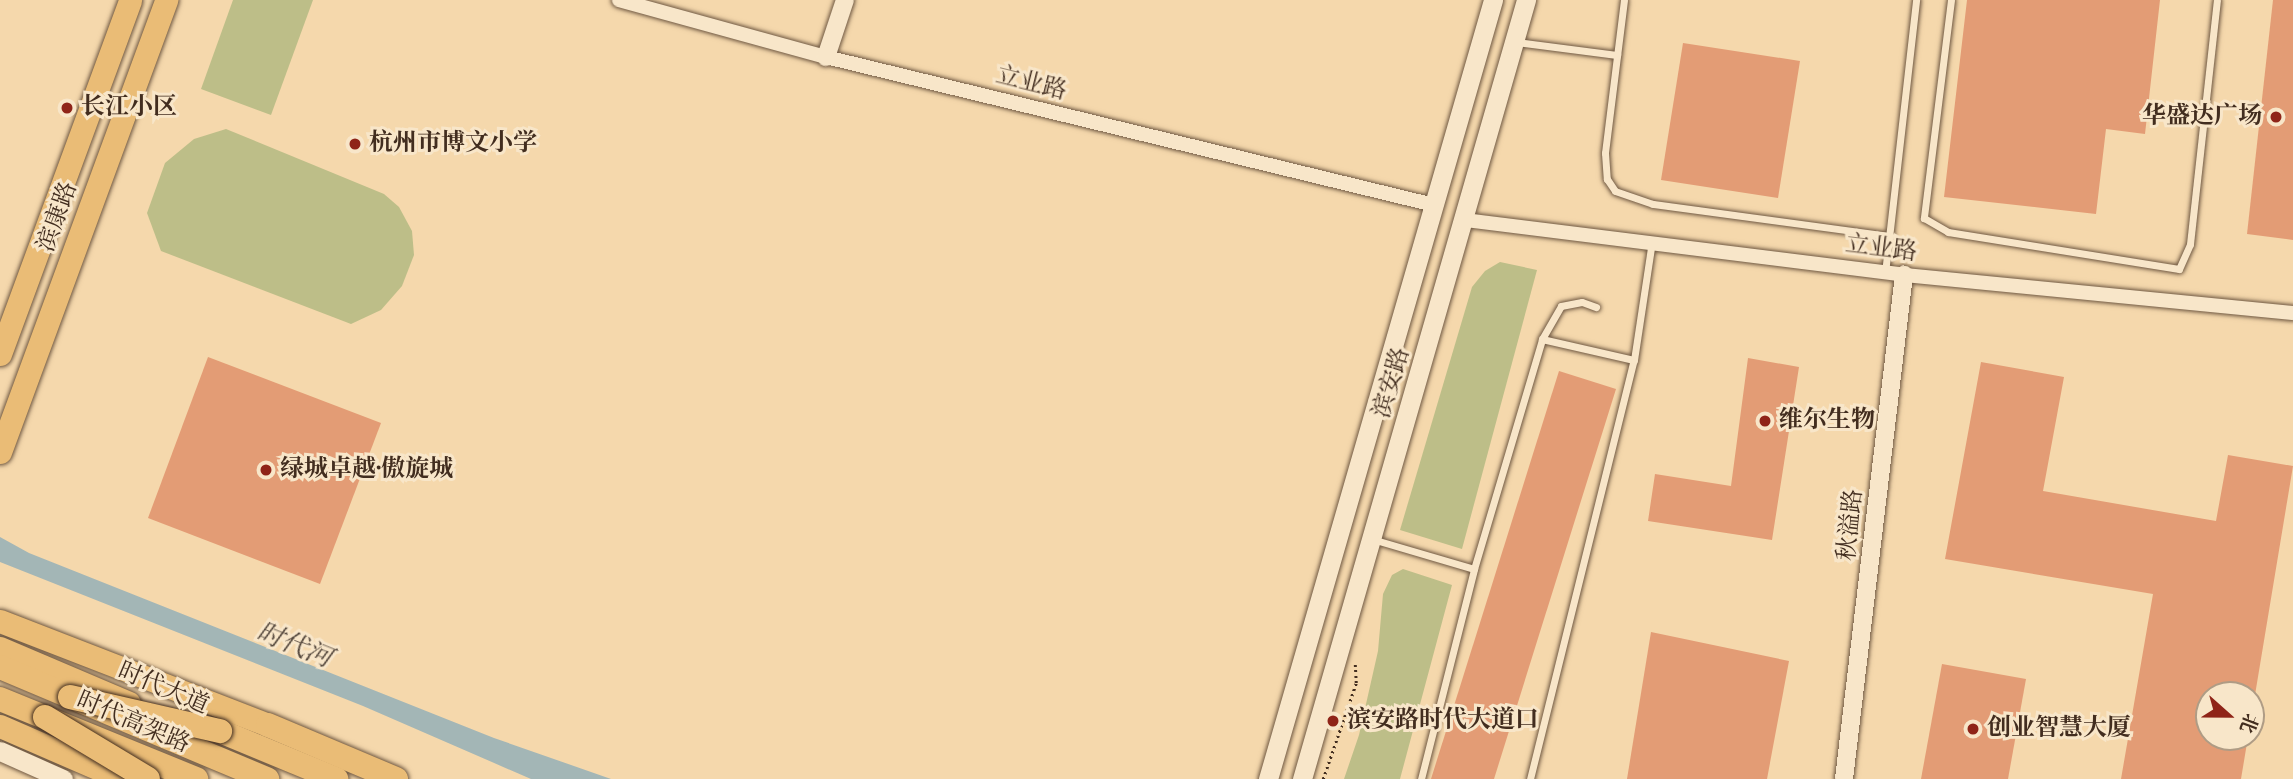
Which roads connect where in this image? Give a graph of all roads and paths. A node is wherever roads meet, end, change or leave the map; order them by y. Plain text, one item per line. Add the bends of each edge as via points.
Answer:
1 (130, 0) edge
2 (166, 0) edge
3 (619, 0) edge
4 (845, 0) edge
5 (1493, 0) edge
6 (1527, 0) edge
7 (1624, 0) edge
8 (1916, 0) edge
9 (1951, 0) edge
10 (2217, 0) edge
11 (1515, 42) junction
12 (1618, 55) junction
13 (826, 57) junction
14 (1434, 205) junction
15 (1465, 220) junction
16 (1891, 236) junction
17 (1652, 241) junction
18 (1885, 273) junction
19 (1904, 275) junction
20 (1596, 307) dead end
21 (2293, 313) edge
22 (1542, 339) junction
23 (0, 354) edge
24 (1634, 359) junction
25 (0, 452) edge
26 (1371, 539) junction
27 (1474, 569) junction
28 (0, 621) edge
29 (0, 648) edge
30 (0, 667) edge
31 (70, 697) junction
32 (0, 699) edge
33 (0, 712) edge
34 (45, 717) junction
35 (268, 725) joint
36 (0, 726) edge
37 (0, 751) edge
38 (63, 779) edge
39 (121, 779) edge
40 (148, 779) edge
41 (167, 779) edge
42 (196, 779) edge
43 (267, 779) edge
44 (306, 779) edge
45 (336, 779) edge
46 (396, 779) edge
47 (1268, 779) edge
48 (1302, 779) edge
49 (1420, 779) edge
50 (1530, 779) edge
51 (1844, 779) edge

1 - 23 main road, 滨康路
2 - 25 main road, 滨康路
3 - 13 street, 立业路
4 - 13 street
5 - 14 main road, 滨安路
6 - 11 main road, 滨安路
7 - 12 lane
8 - 16 lane
9 - 10 lane via 1924,219 1948,232 2179,269 2190,244
11 - 12 lane
11 - 15 main road, 滨安路
12 - 16 lane via 1605,169 1619,195 1653,204
13 - 14 street, 立业路
14 - 47 main road, 滨安路
15 - 17 street, 立业路
15 - 26 main road, 滨安路
16 - 18 lane
17 - 18 street, 立业路
17 - 24 lane
18 - 19 street, 立业路
19 - 21 street, 立业路
19 - 51 street, 秋溢路
20 - 22 lane via 1582,302 1561,306
22 - 24 lane
22 - 27 lane
24 - 50 lane
26 - 27 lane
26 - 48 main road, 滨安路
27 - 49 lane
28 - 35 main road
29 - 44 main road, 时代大道
30 - 31 highway, 时代高架路
31 - 43 highway, 时代高架路, bridge
31 - 45 highway, bridge via 220,730
32 - 34 highway, 时代高架路
33 - 41 main road
34 - 40 highway, bridge
34 - 42 highway, 时代高架路, bridge
35 - 46 highway
36 - 39 main road
37 - 38 main road

